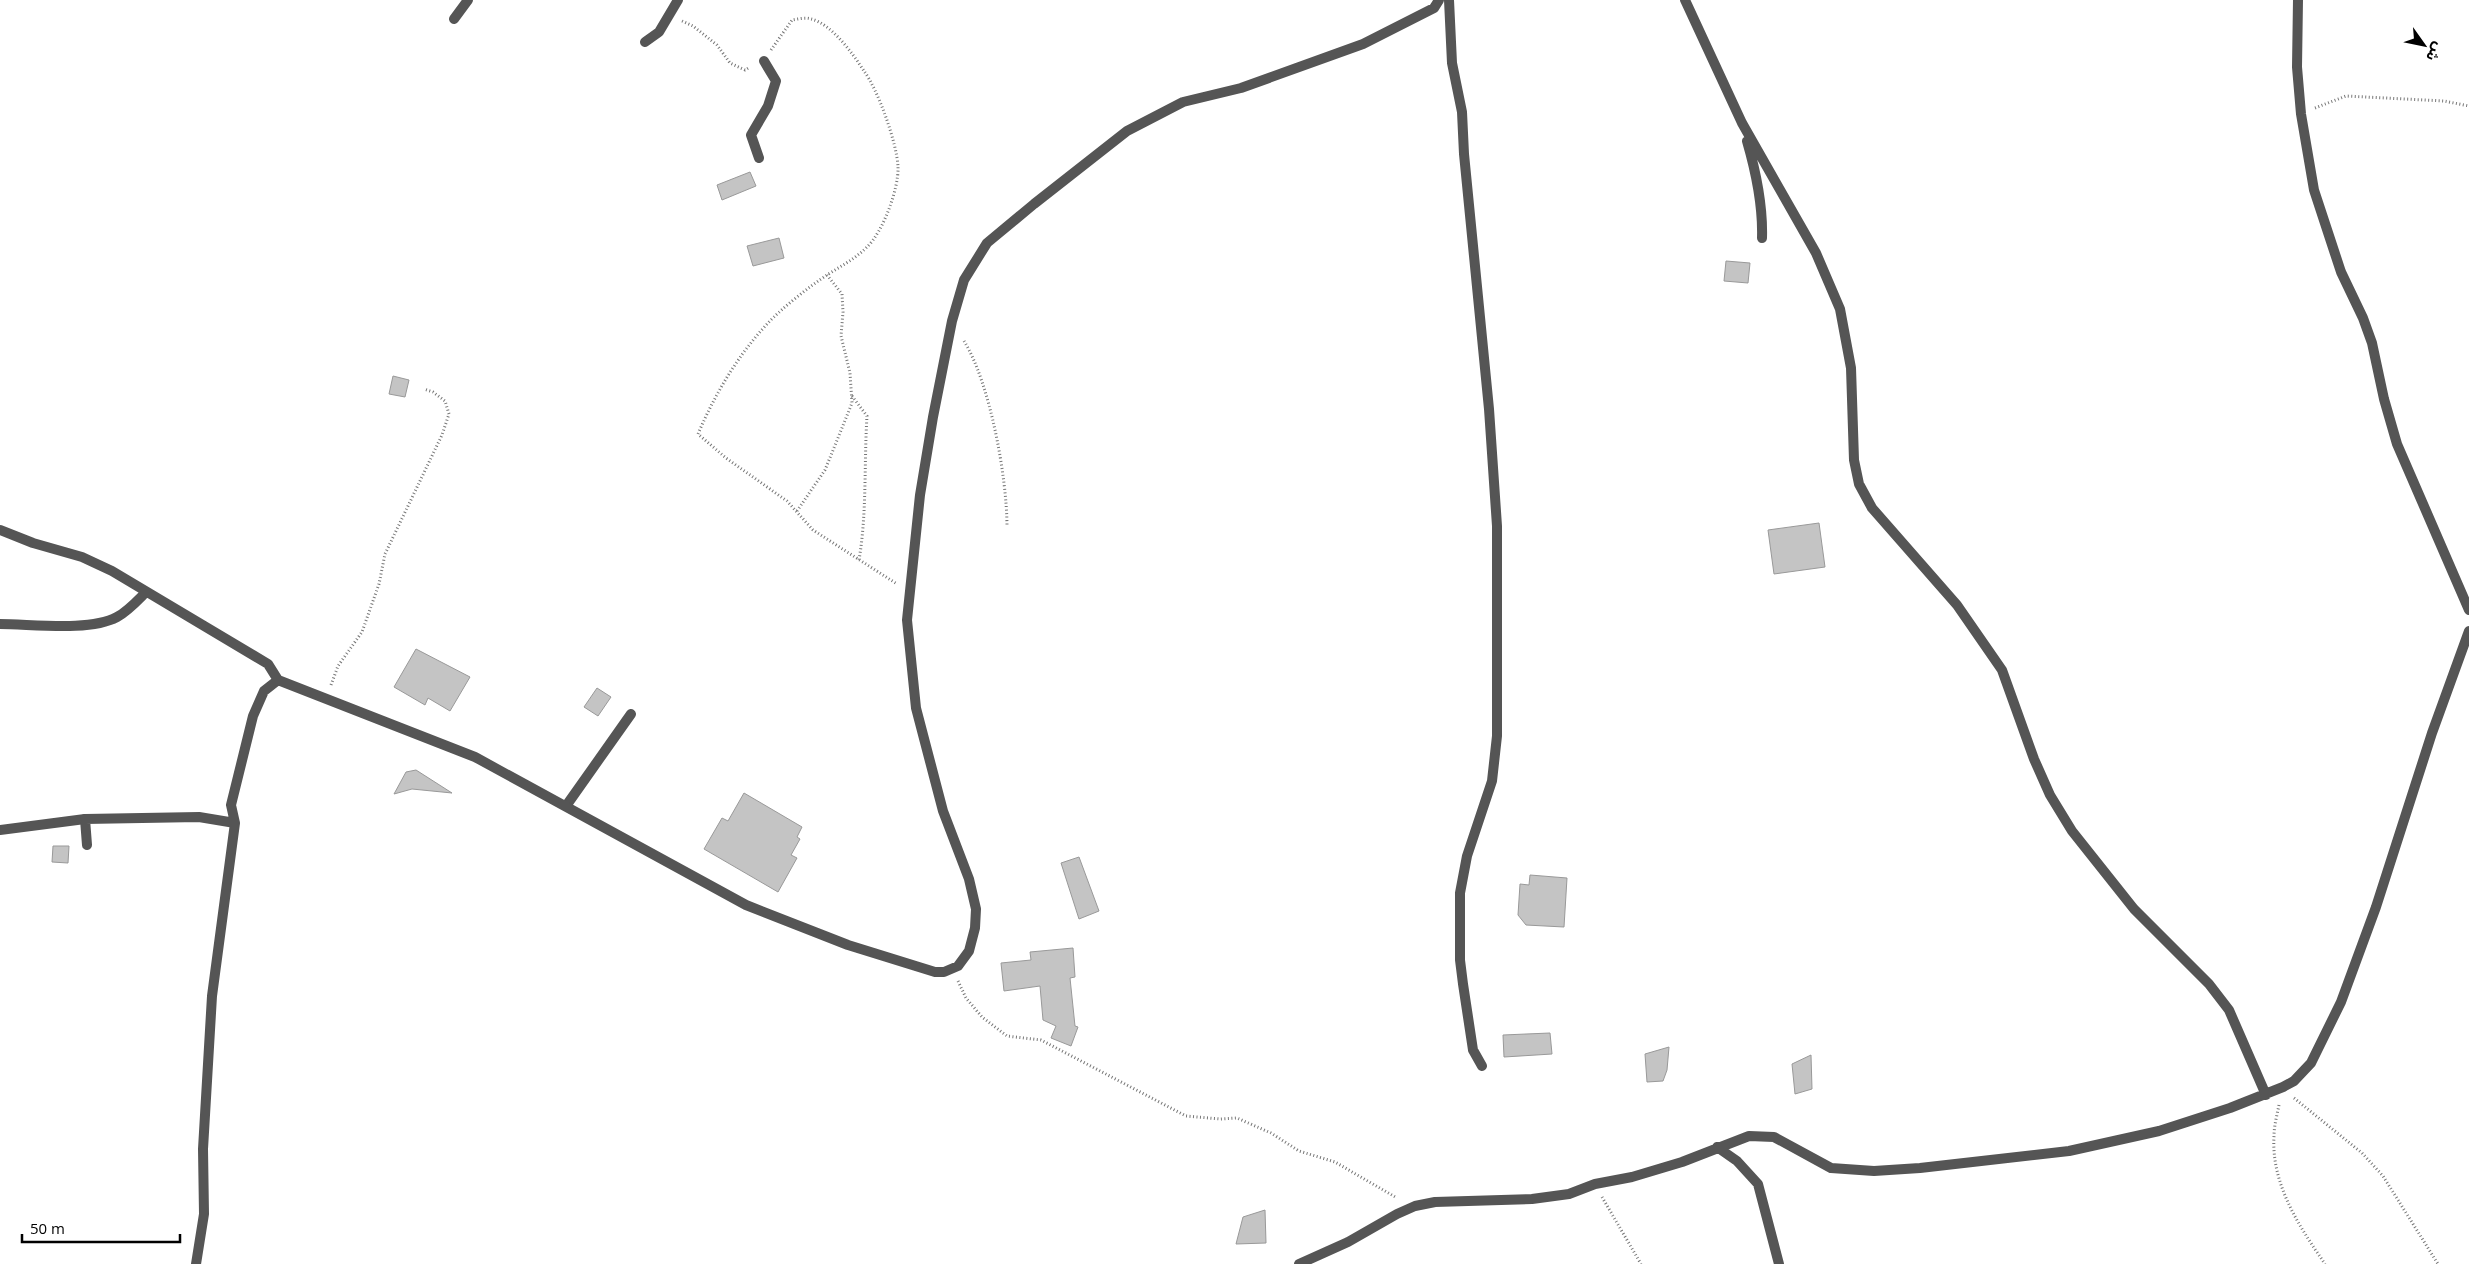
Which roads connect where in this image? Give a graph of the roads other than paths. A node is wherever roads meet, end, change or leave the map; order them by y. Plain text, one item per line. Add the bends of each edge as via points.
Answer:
1 (468, 0) edge
2 (678, 0) edge
3 (1439, 0) edge
4 (1449, 0) edge
5 (1685, 0) edge
6 (2298, 0) edge
7 (454, 19) dead end
8 (645, 42) dead end
9 (764, 61) road end
10 (1742, 123) junction
11 (759, 158) dead end
12 (1762, 238) dead end
13 (0, 530) edge
14 (146, 592) junction
15 (2469, 610) edge
16 (0, 624) edge
17 (2469, 631) edge
18 (278, 680) junction
19 (631, 714) dead end
20 (566, 806) junction
21 (85, 818) junction
22 (235, 824) junction
23 (0, 830) edge
24 (87, 845) dead end
25 (1482, 1066) dead end
26 (2266, 1095) junction
27 (1717, 1147) junction
28 (196, 1264) edge
29 (1299, 1264) edge
30 (1779, 1264) edge

1 - 7 street
2 - 8 street via 659,32
3 - 20 street via 1434,8 1363,44 1241,88 1183,102 1127,131 987,244 964,280 952,321 920,495 907,620 916,708 943,811 969,879 976,909 975,928 964,961 944,972 848,945 746,905
4 - 25 street via 1452,63 1462,112 1497,526 1497,736 1492,781 1466,856 1460,893 1463,984 1473,1050
5 - 10 street
6 - 15 street via 2297,66 2301,114 2314,190 2341,272 2372,343 2396,444
9 - 11 street via 776,81 768,106 751,135
10 - 12 street via 1756,180
10 - 26 street via 1816,253 1840,309 1852,368 1854,460 1859,484 1872,508 1957,605 2002,670 2034,759 2050,795 2072,831 2134,909 2224,1004
13 - 14 street via 82,557
14 - 16 street via 135,604 103,622
14 - 18 street via 268,664
17 - 26 street via 2341,1002 2311,1063 2294,1081
18 - 20 street via 475,757
18 - 22 street via 264,691 253,716 231,806
19 - 20 street
21 - 22 street via 199,817
21 - 23 street
21 - 24 street
22 - 28 street via 212,996 203,1149 204,1214
26 - 27 street via 2159,1131 2070,1150 1920,1168 1874,1171 1831,1168 1774,1136 1764,1134
27 - 29 street via 1657,1169 1595,1184 1569,1194 1415,1206
27 - 30 street via 1737,1161 1758,1184

